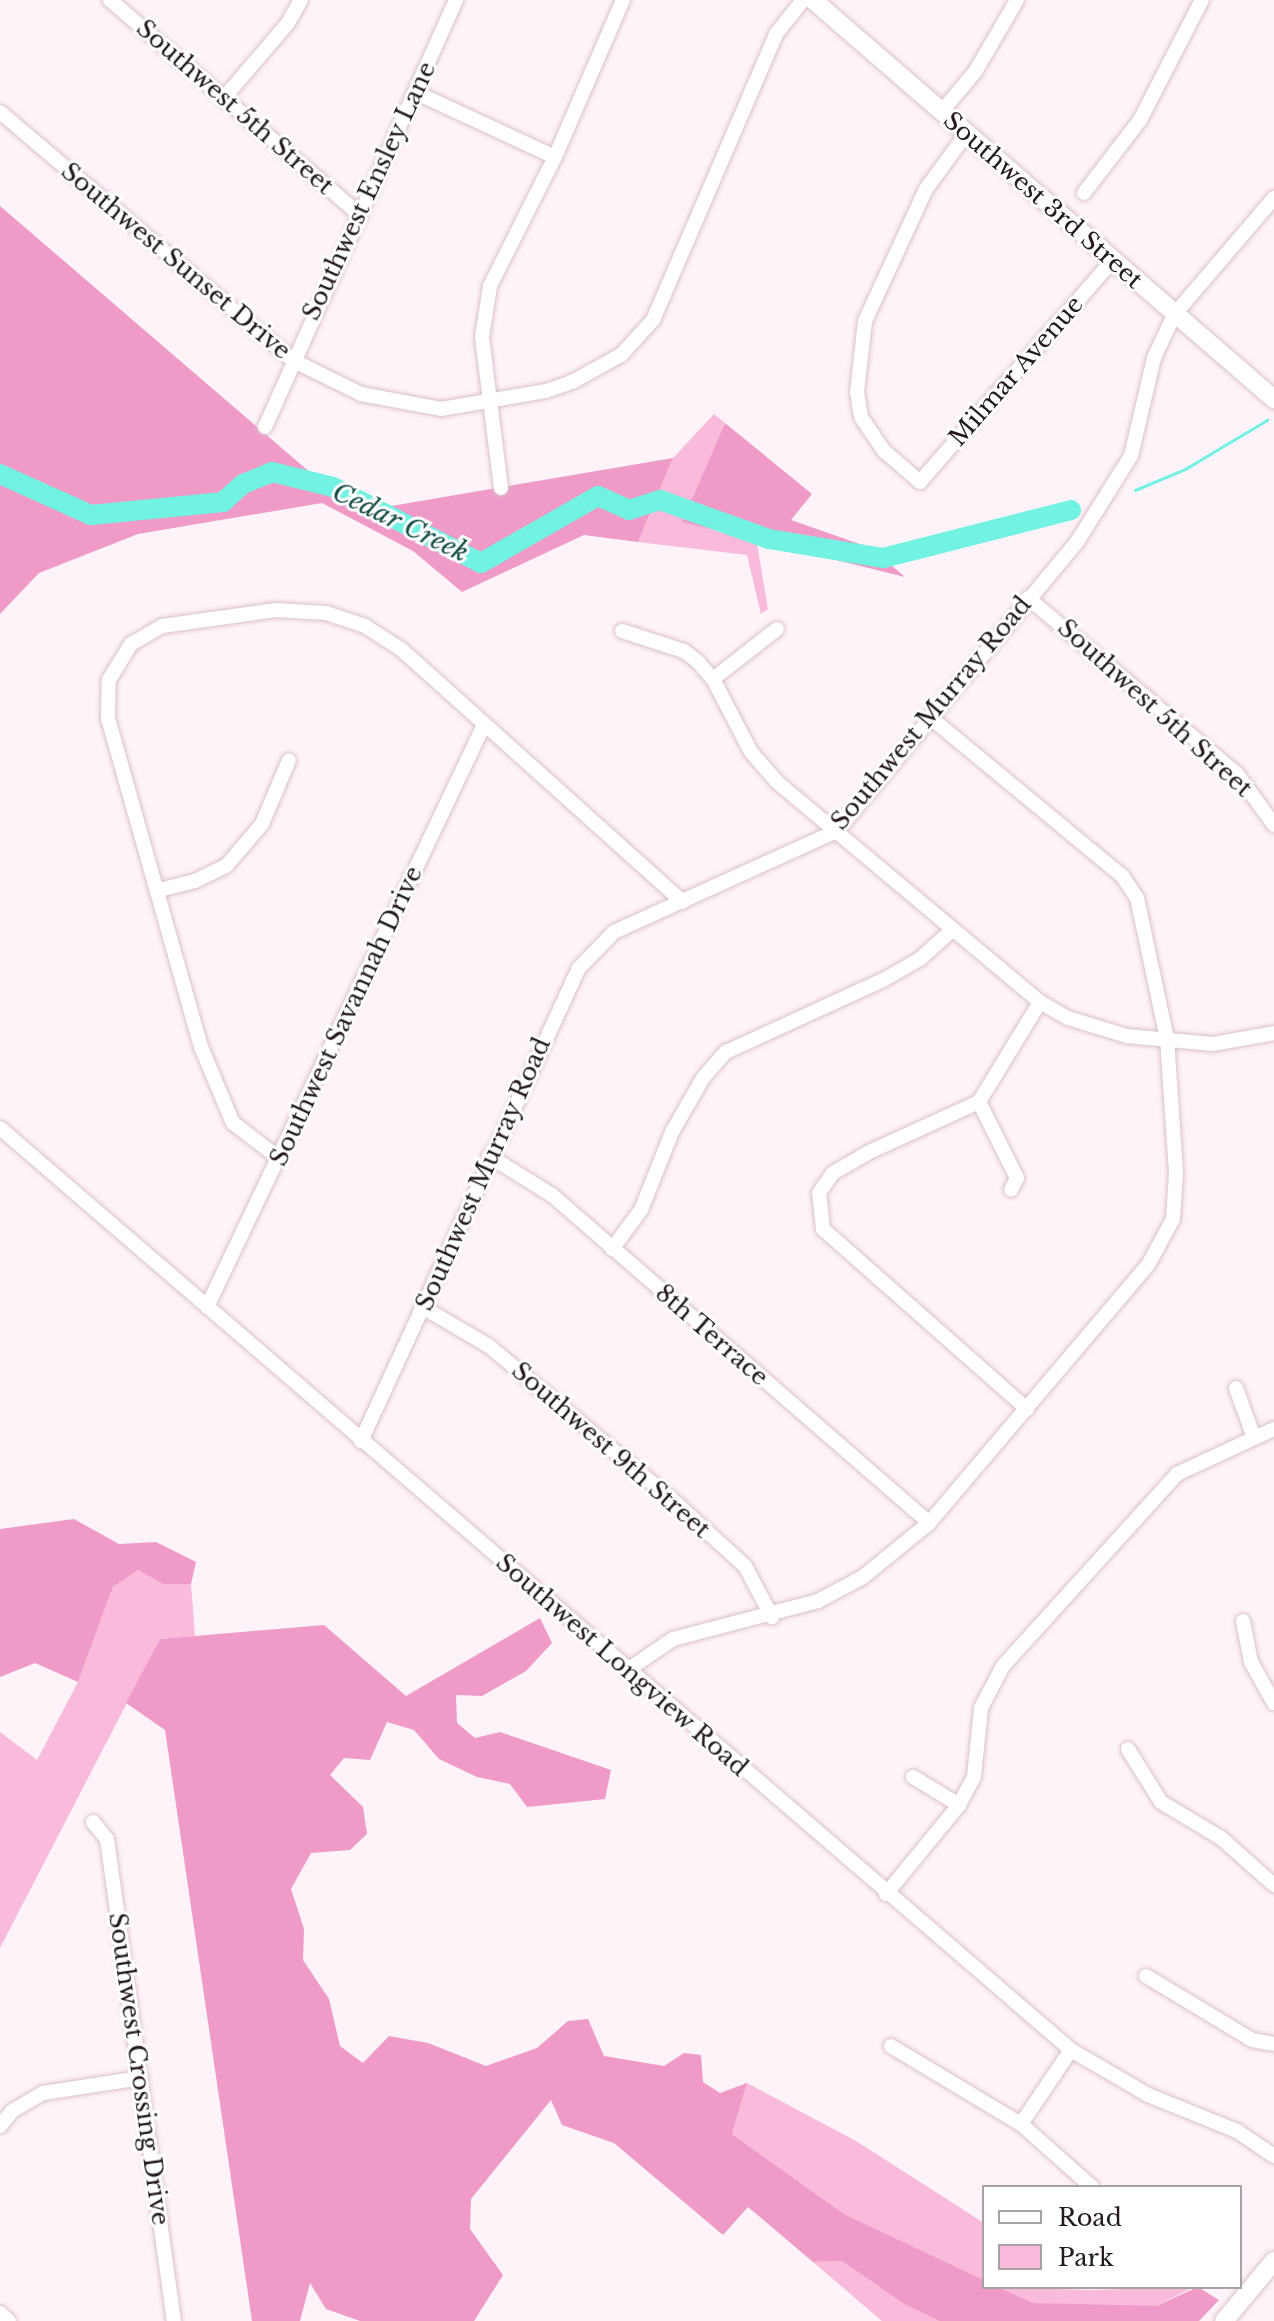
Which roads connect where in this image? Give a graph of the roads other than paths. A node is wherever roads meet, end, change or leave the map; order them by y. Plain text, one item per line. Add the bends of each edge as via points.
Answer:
1 (110, 0) edge
2 (301, 0) edge
3 (456, 0) edge
4 (623, 0) edge
5 (803, 0) edge
6 (813, 0) edge
7 (1017, 0) edge
8 (1202, 0) edge
9 (415, 92) junction
10 (223, 99) junction
11 (942, 111) junction
12 (0, 112) edge
13 (967, 133) junction
14 (555, 157) junction
15 (1084, 193) dead end
16 (1274, 198) edge
17 (359, 214) junction
18 (1112, 261) junction
19 (1174, 315) junction
20 (292, 360) junction
21 (1274, 399) edge
22 (491, 401) junction
23 (265, 427) dead end
24 (501, 488) dead end
25 (1028, 598) junction
26 (777, 629) dead end
27 (622, 631) dead end
28 (713, 679) junction
29 (930, 717) junction
30 (484, 725) junction
31 (289, 760) dead end
32 (1274, 825) edge
33 (837, 831) junction
34 (159, 890) junction
35 (683, 902) junction
36 (951, 931) junction
37 (1040, 1002) junction
38 (1274, 1033) edge
39 (1167, 1039) junction
40 (979, 1102) junction
41 (0, 1128) edge
42 (489, 1156) junction
43 (280, 1159) junction
44 (1011, 1190) dead end
45 (612, 1249) junction
46 (207, 1307) junction
47 (424, 1308) junction
48 (1236, 1388) dead end
49 (1027, 1409) junction
50 (1274, 1429) edge
51 (1253, 1435) junction
52 (361, 1441) junction
53 (929, 1523) junction
54 (772, 1617) junction
55 (1243, 1621) dead end
56 (629, 1669) junction
57 (1274, 1703) edge
58 (1128, 1749) dead end
59 (913, 1777) dead end
60 (959, 1805) junction
61 (93, 1822) dead end
62 (1274, 1885) edge
63 (886, 1894) junction
64 (1146, 1976) dead end
65 (1274, 2044) edge
66 (891, 2046) dead end
67 (1071, 2050) junction
68 (141, 2078) junction
69 (1021, 2124) junction
70 (0, 2126) edge
71 (1274, 2156) edge
72 (1090, 2185) edge
73 (1274, 2261) edge
74 (0, 2313) edge
75 (9, 2321) edge
76 (174, 2321) edge
77 (1224, 2321) edge

1 - 10 street, Southwest 5th Street
2 - 10 street via 288,23
3 - 9 street, Southwest Ensley Lane
4 - 14 street
5 - 22 street, Southwest Sunset Drive via 776,34 653,320 602,369 546,391
6 - 11 main road, Southwest 3rd Street
7 - 11 street via 975,72
8 - 15 street via 1140,120
9 - 14 street
9 - 17 street, Southwest Ensley Lane
10 - 17 street, Southwest 5th Street
11 - 13 main road, Southwest 3rd Street
12 - 20 street, Southwest Sunset Drive
13 - 18 main road, Southwest 3rd Street
13 - 18 street, Milmar Avenue via 926,189 865,321 860,344 861,417 883,450 920,482
14 - 22 street via 490,286 482,337
16 - 19 street, Southwest Murray Road
17 - 20 street, Southwest Ensley Lane
18 - 19 main road, Southwest 3rd Street
19 - 21 main road, Southwest 3rd Street
19 - 25 street, Southwest Murray Road via 1154,358 1131,456 1077,542
20 - 22 street, Southwest Sunset Drive via 361,394 405,406 441,409
20 - 23 street, Southwest Ensley Lane
22 - 24 street
25 - 29 street, Southwest Murray Road
25 - 32 street, Southwest 5th Street via 1237,774
26 - 28 street
27 - 28 street via 684,651
28 - 33 street via 751,752 777,782
29 - 33 street, Southwest Murray Road
29 - 39 street via 1122,876 1137,898 1148,932
30 - 34 street via 402,650 365,626 326,613 276,610 162,626 131,644 109,680 108,706
30 - 35 street
30 - 43 street, Southwest Savannah Drive
31 - 34 street via 262,824 226,866
33 - 35 street, Southwest Murray Road
33 - 36 street
34 - 43 street via 216,1092 233,1123
35 - 42 street, Southwest Murray Road via 614,932 579,968
36 - 37 street
36 - 45 street via 920,959 726,1052 703,1078 672,1132 641,1210
37 - 39 street via 1093,1027
37 - 40 street
38 - 39 street via 1213,1044
39 - 49 street via 1176,1173 1173,1219 1148,1265
40 - 44 street via 1017,1178
40 - 49 street via 833,1173 819,1193 823,1229
41 - 46 street, Southwest Longview Road
42 - 45 street, 8th Terrace via 552,1195
42 - 47 street, Southwest Murray Road
43 - 46 street, Southwest Savannah Drive
45 - 53 street, 8th Terrace
46 - 52 street, Southwest Longview Road
47 - 52 street, Southwest Murray Road
47 - 54 street, Southwest 9th Street via 489,1346 677,1504 745,1566
48 - 51 street
49 - 53 street
50 - 51 street
51 - 60 street via 1168,1482 1003,1666 981,1708 974,1777
52 - 56 street, Southwest Longview Road
53 - 54 street via 863,1577
54 - 56 street via 673,1639
55 - 57 street via 1251,1662
56 - 63 street, Southwest Longview Road
58 - 62 street via 1161,1802 1221,1838
59 - 60 street
60 - 63 street
61 - 68 street, Southwest Crossing Drive via 107,1839
63 - 67 street, Southwest Longview Road
64 - 65 street via 1252,2040
66 - 69 street
67 - 69 street
67 - 71 street, Southwest Longview Road via 1148,2095 1237,2131
68 - 70 street via 43,2093 12,2111
68 - 76 street, Southwest Crossing Drive
69 - 72 street
73 - 77 main road
74 - 75 street

